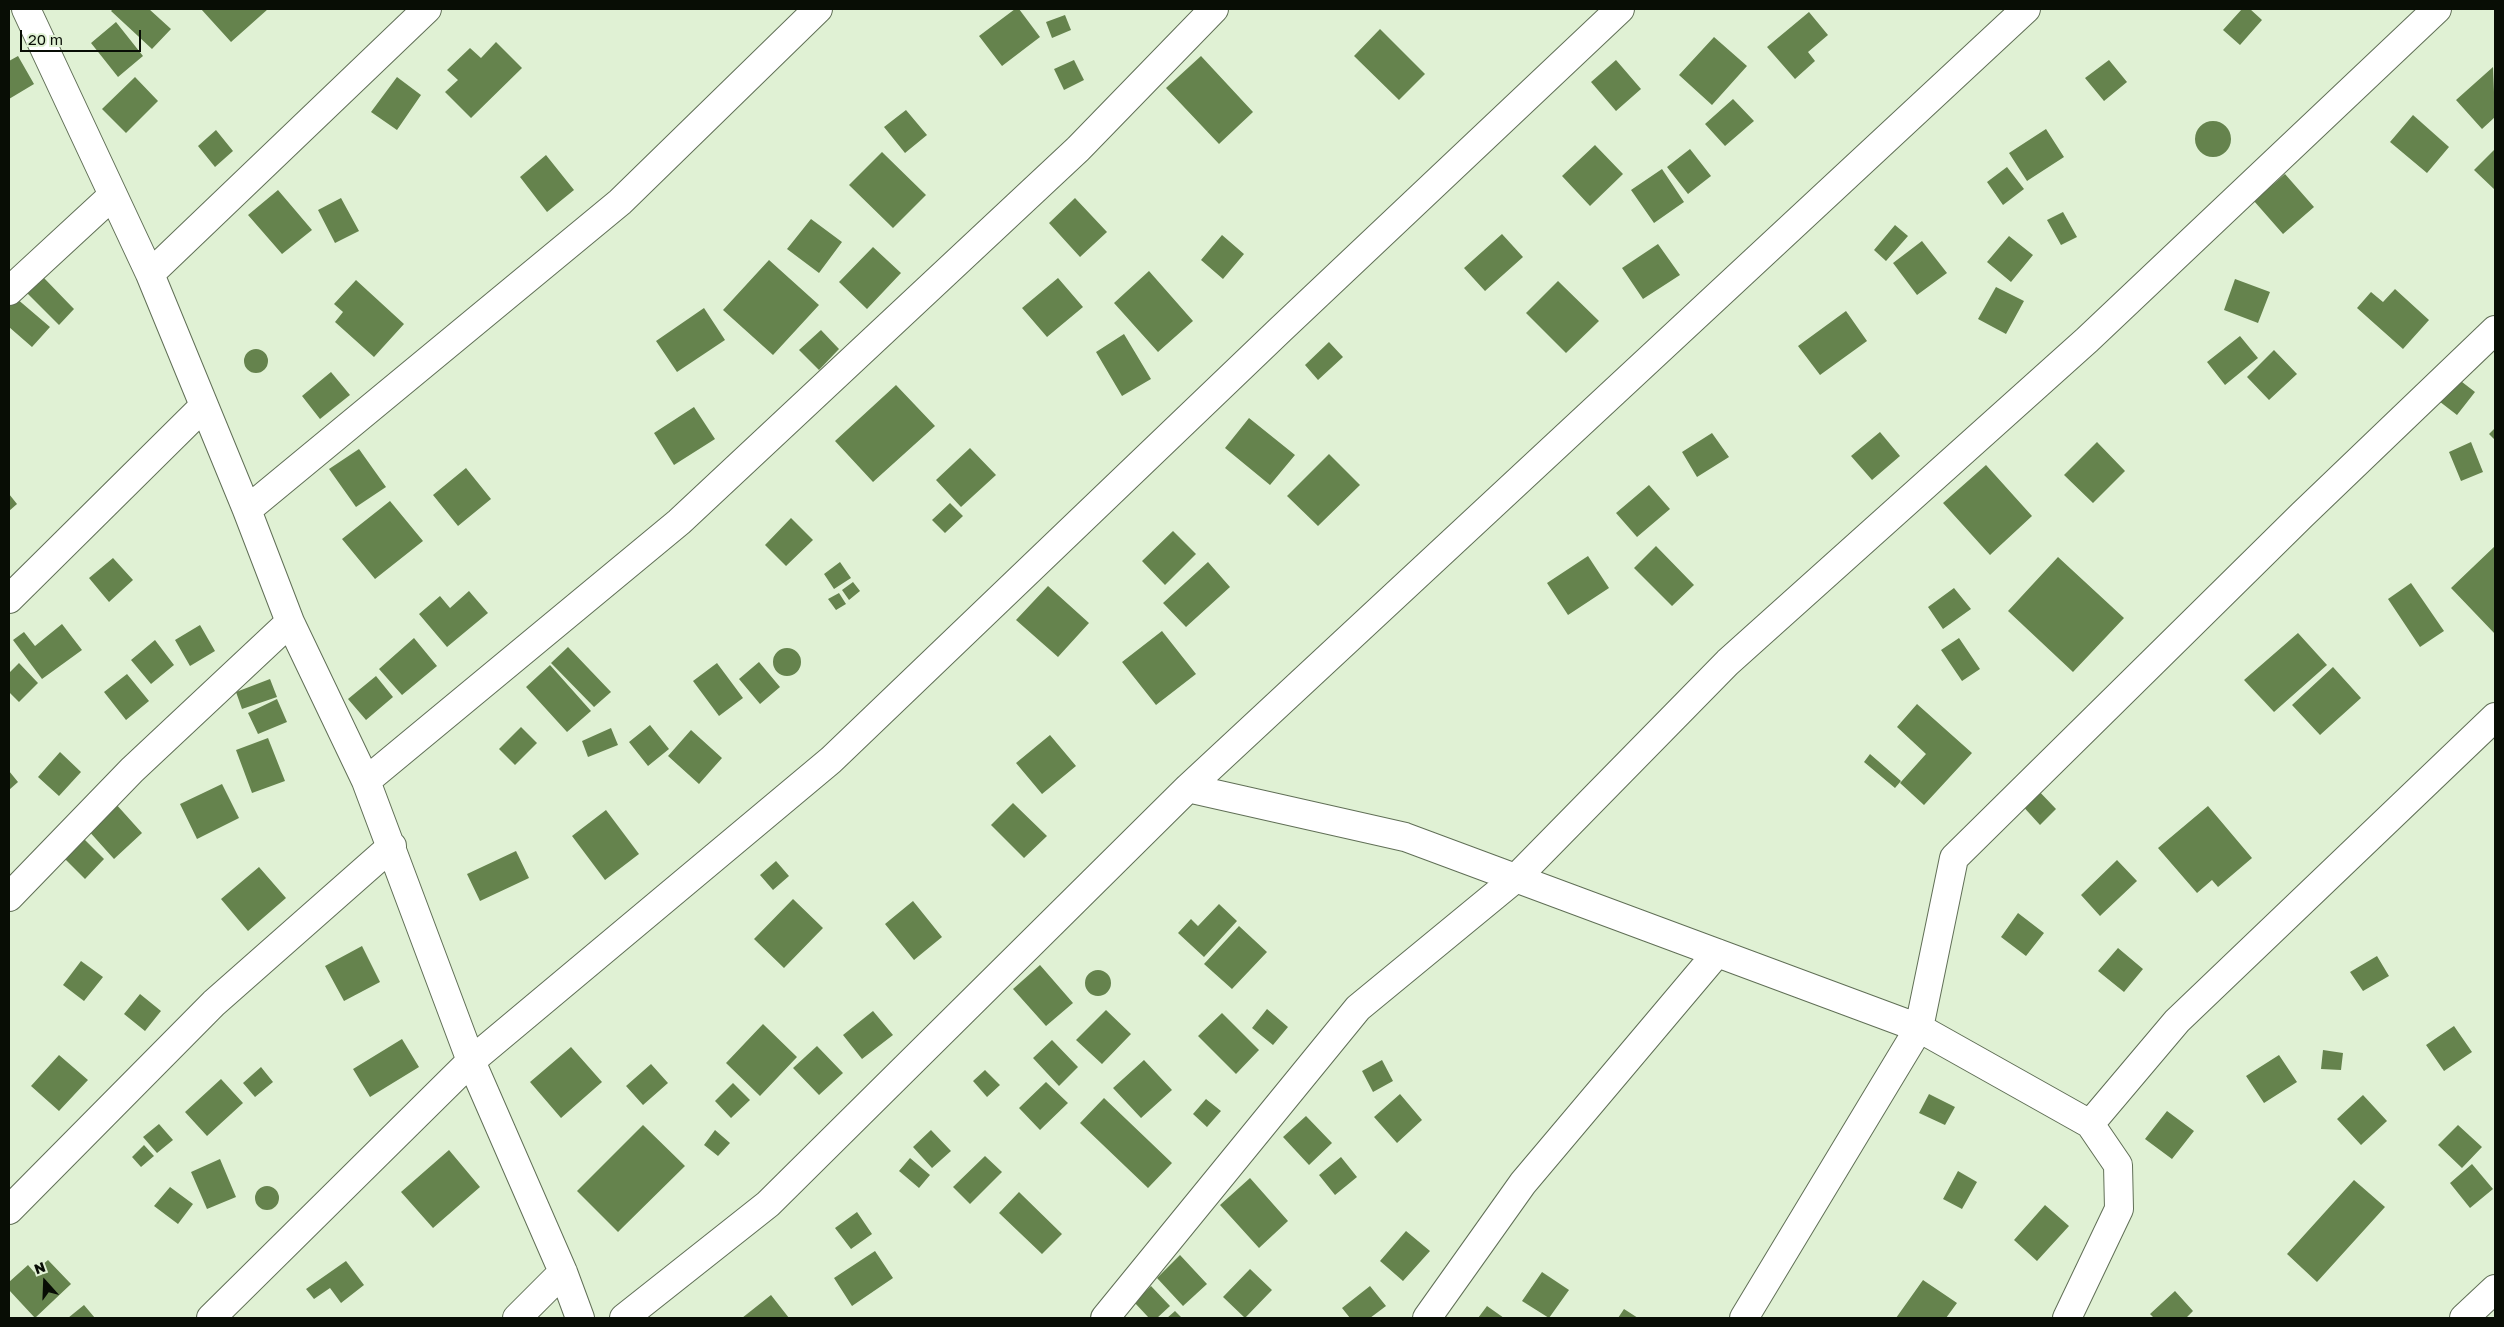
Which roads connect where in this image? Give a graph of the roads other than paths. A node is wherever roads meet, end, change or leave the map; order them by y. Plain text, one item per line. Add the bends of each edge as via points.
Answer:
1 (26, 9) edge
2 (427, 9) edge
3 (818, 9) edge
4 (1214, 9) edge
5 (1620, 9) edge
6 (2026, 9) edge
7 (2437, 9) edge
8 (113, 195) junction
9 (150, 274) junction
10 (9, 292) edge
11 (2495, 330) edge
12 (204, 406) junction
13 (247, 510) junction
14 (9, 599) edge
15 (290, 622) junction
16 (2495, 718) edge
17 (366, 781) junction
18 (1188, 788) junction
19 (392, 846) junction
20 (1516, 878) junction
21 (9, 896) edge
22 (1717, 953) junction
23 (1919, 1028) junction
24 (471, 1061) junction
25 (2090, 1124) junction
26 (9, 1210) edge
27 (563, 1272) junction
28 (2495, 1289) edge
29 (211, 1318) edge
30 (517, 1318) edge
31 (580, 1318) edge
32 (624, 1318) edge
33 (1105, 1318) edge
34 (1427, 1318) edge
35 (1744, 1318) edge
36 (2067, 1318) edge
37 (2464, 1318) edge

1 - 8 street
2 - 9 street
3 - 13 street via 620,202
4 - 17 street via 1078,148 679,522
5 - 24 street via 831,760
6 - 18 street
7 - 20 street via 2086,340 1728,662
8 - 9 street
8 - 10 street
9 - 12 street
11 - 23 street via 1954,858
12 - 13 street
12 - 14 street
13 - 15 street
15 - 17 street
15 - 21 street via 132,770
16 - 25 street via 2177,1021
17 - 19 street
18 - 20 street via 1405,837
18 - 32 street via 768,1204
19 - 24 street
19 - 26 street via 214,1003
20 - 22 street
20 - 33 street via 1358,1008
22 - 23 street
22 - 34 street via 1523,1183
23 - 25 street
23 - 35 street
24 - 27 street
24 - 29 street
25 - 36 street via 2118,1164 2119,1210
27 - 30 street
27 - 31 street
28 - 37 street

